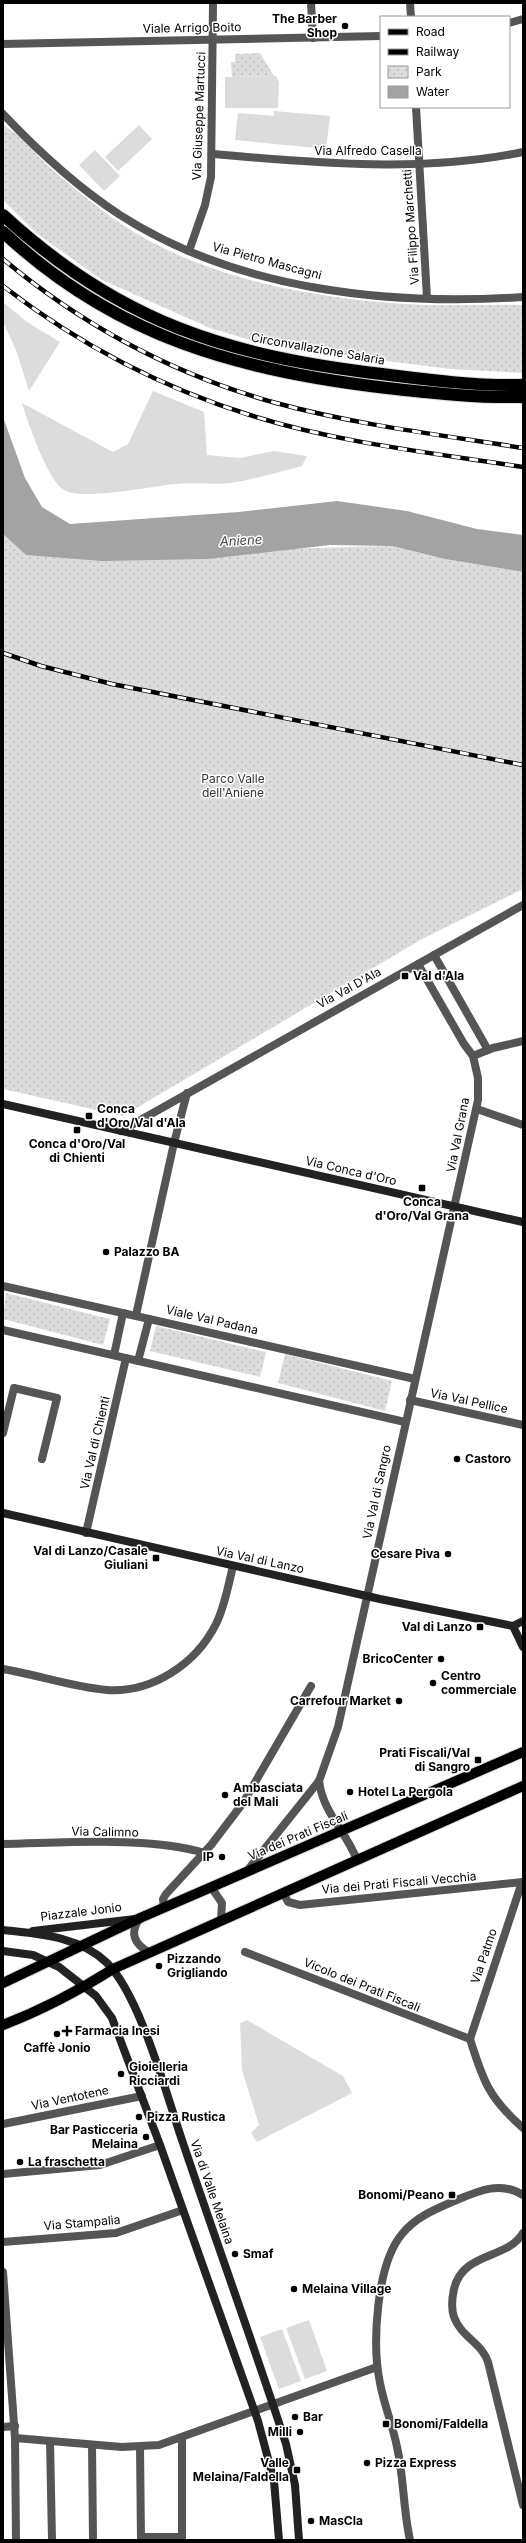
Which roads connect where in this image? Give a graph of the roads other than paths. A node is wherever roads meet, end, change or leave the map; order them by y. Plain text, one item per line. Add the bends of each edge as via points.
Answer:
1 (214, 3) edge
2 (311, 3) edge
3 (410, 3) edge
4 (411, 16) edge
5 (523, 19) edge
6 (510, 23) edge
7 (380, 36) edge
8 (313, 38) junction
9 (214, 40) junction
10 (3, 44) edge
11 (416, 108) edge
12 (3, 114) edge
13 (523, 152) edge
14 (212, 154) junction
15 (419, 164) junction
16 (3, 215) edge
17 (3, 232) edge
18 (189, 251) junction
19 (523, 297) edge
20 (427, 298) junction
21 (523, 385) edge
22 (523, 397) edge
23 (523, 905) edge
24 (434, 955) junction
25 (418, 964) junction
26 (523, 1041) edge
27 (488, 1050) junction
28 (473, 1056) junction
29 (187, 1093) junction
30 (3, 1104) edge
31 (477, 1109) junction
32 (523, 1125) edge
33 (122, 1131) junction
34 (174, 1143) junction
35 (456, 1207) junction
36 (523, 1222) edge
37 (3, 1286) edge
38 (123, 1312) junction
39 (136, 1315) junction
40 (149, 1319) junction
41 (3, 1330) edge
42 (114, 1355) junction
43 (126, 1358) junction
44 (138, 1360) junction
45 (415, 1379) junction
46 (410, 1400) junction
47 (404, 1422) junction
48 (523, 1425) edge
49 (3, 1433) edge
50 (42, 1459) dead end
51 (3, 1513) edge
52 (86, 1533) junction
53 (233, 1566) junction
54 (367, 1596) junction
55 (523, 1621) edge
56 (513, 1626) junction
57 (523, 1647) edge
58 (3, 1669) edge
59 (310, 1686) dead end
60 (523, 1752) edge
61 (319, 1781) junction
62 (523, 1786) edge
63 (343, 1832) junction
64 (3, 1844) edge
65 (205, 1853) junction
66 (357, 1860) junction
67 (246, 1873) junction
68 (523, 1882) edge
69 (212, 1887) junction
70 (283, 1892) junction
71 (164, 1908) junction
72 (140, 1918) junction
73 (221, 1920) junction
74 (3, 1930) edge
75 (24, 1932) junction
76 (83, 1945) junction
77 (3, 1951) edge
78 (245, 1952) dead end
79 (150, 1953) junction
80 (49, 1961) junction
81 (113, 1969) junction
82 (3, 1983) edge
83 (85, 1987) junction
84 (3, 2024) edge
85 (470, 2039) junction
86 (142, 2096) junction
87 (3, 2124) edge
88 (523, 2128) edge
89 (160, 2145) junction
90 (3, 2174) edge
91 (523, 2195) edge
92 (183, 2210) junction
93 (523, 2233) edge
94 (3, 2242) edge
95 (3, 2272) edge
96 (377, 2367) junction
97 (273, 2403) junction
98 (254, 2410) junction
99 (15, 2426) junction
100 (3, 2427) edge
101 (15, 2438) junction
102 (182, 2439) junction
103 (50, 2441) junction
104 (92, 2445) junction
105 (140, 2447) junction
106 (523, 2505) edge
107 (182, 2538) edge
108 (141, 2539) edge
109 (16, 2540) edge
110 (52, 2540) edge
111 (93, 2540) edge
112 (279, 2540) edge
113 (299, 2540) edge
114 (410, 2540) edge

1 - 9 street, Via Giuseppe Martucci
2 - 8 street
3 - 4 street
5 - 6 street
7 - 8 street, Viale Arrigo Boito
8 - 9 street, Viale Arrigo Boito
9 - 10 street, Viale Arrigo Boito
9 - 14 street, Via Giuseppe Martucci
11 - 15 street, Via Filippo Marchetti
12 - 18 street, Via Pietro Mascagni via 47,158 98,199 130,220
13 - 15 street, Via Alfredo Casella
14 - 15 street, Via Alfredo Casella via 319,163
14 - 18 street, Via Giuseppe Martucci via 207,200
15 - 20 street, Via Filippo Marchetti
16 - 21 highway, Circonvallazione Salaria via 45,251 94,286 142,313 201,338 275,358 353,371 452,382
17 - 22 highway via 56,276 109,310 169,339 227,360 293,375 358,385 452,395
18 - 20 street, Via Pietro Mascagni via 256,273 320,288
19 - 20 street, Via Pietro Mascagni
23 - 24 street, Via Val D'Ala
24 - 25 street, Via Val D'Ala
24 - 27 street
25 - 28 street, Via Val Grana
25 - 29 street, Via Val D'Ala
26 - 27 street
27 - 28 street
28 - 31 street, Via Val Grana via 478,1078
29 - 33 street, Via Val D'Ala
29 - 34 street
30 - 33 main road
31 - 32 street
31 - 35 street, Via Val Grana
33 - 34 main road, Via Conca d'Oro
34 - 35 main road, Via Conca d'Oro
34 - 39 street
35 - 36 main road, Via Conca d'Oro
35 - 45 street, Via Val di Sangro
37 - 38 street, Viale Val Padana
38 - 39 street, Viale Val Padana
38 - 42 street
39 - 40 street, Viale Val Padana
40 - 44 street
40 - 45 street, Viale Val Padana
41 - 42 street
42 - 43 street
43 - 44 street
43 - 52 street, Via Val di Chienti
44 - 47 street
45 - 46 street, Via Val di Sangro
46 - 47 street, Via Val di Sangro
46 - 48 street, Via Val Pellice
47 - 54 street, Via Val di Sangro
49 - 50 street via 14,1388 57,1398
51 - 52 main road, Via Val di Lanzo
52 - 53 main road, Via Val di Lanzo
53 - 54 main road, Via Val di Lanzo
53 - 58 street via 221,1611 206,1641 178,1669 153,1683 130,1689 100,1689
54 - 56 main road, Via Val di Lanzo
54 - 61 street, Via Val di Sangro via 338,1727
55 - 56 main road
56 - 57 main road
59 - 65 street via 251,1791
60 - 63 main road, Via dei Prati Fiscali
61 - 63 street via 328,1811
61 - 67 street, Via Val di Sangro
62 - 66 main road
63 - 66 street
63 - 67 main road, Via dei Prati Fiscali
64 - 65 street, Via Calimno via 144,1844 180,1847
65 - 71 street via 166,1894 162,1902
66 - 70 main road
67 - 69 main road, Via dei Prati Fiscali
68 - 70 street, Via dei Prati Fiscali Vecchia via 304,1905 292,1904
68 - 85 street, Via Patmo
69 - 71 main road, Via dei Prati Fiscali
69 - 73 street via 222,1903
70 - 73 main road
71 - 72 main road, Via dei Prati Fiscali
72 - 75 main road, Piazzale Jonio
72 - 76 main road, Via dei Prati Fiscali
72 - 79 street via 134,1926 134,1936 140,1947
73 - 79 main road
74 - 75 main road, Piazzale Jonio
75 - 76 main road, Piazzale Jonio
76 - 80 main road
76 - 81 main road, Piazzale Jonio
77 - 80 main road via 32,1955
78 - 85 street, Vicolo dei Prati Fiscali
79 - 81 main road
80 - 82 main road
80 - 83 main road
81 - 83 main road
81 - 97 main road, Via di Valle Melaina via 134,2007 144,2033
83 - 84 main road
83 - 86 main road via 110,2013
85 - 88 street via 491,2095
86 - 87 street, Via Ventotene
86 - 89 main road
89 - 90 street via 100,2165
89 - 92 main road
91 - 96 street via 506,2187 490,2188 426,2214 403,2232 393,2248 384,2279 377,2334
92 - 94 street, Via Stampalia via 116,2233
92 - 98 main road
93 - 106 street via 515,2242 466,2268 455,2285 452,2305 458,2328 487,2358
95 - 99 street
96 - 97 street
96 - 114 street via 400,2459 404,2508
97 - 98 street
97 - 113 main road, Via di Valle Melaina via 291,2465
98 - 102 street
98 - 112 main road via 274,2480
99 - 100 street
99 - 101 street
101 - 103 street
101 - 109 street
102 - 105 street
102 - 107 street
103 - 104 street
103 - 110 street
104 - 105 street
104 - 111 street
105 - 108 street
107 - 108 street

